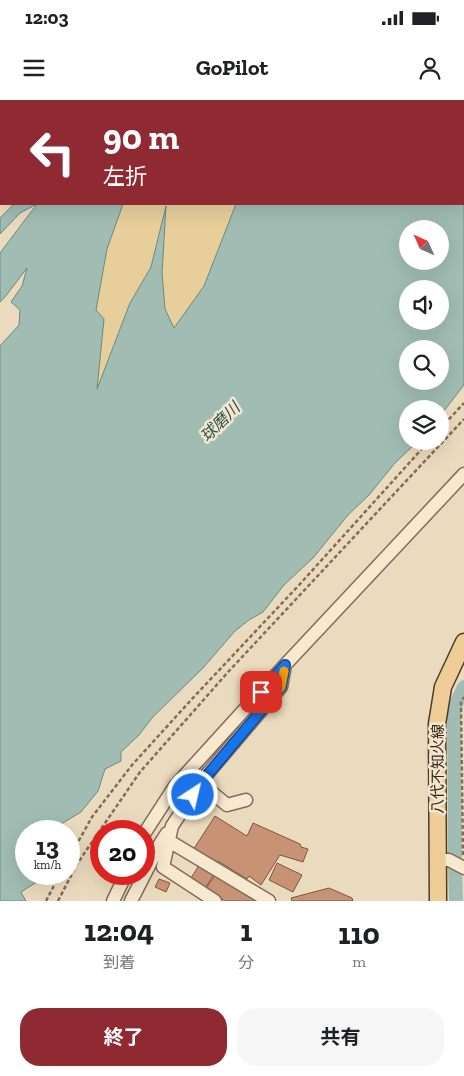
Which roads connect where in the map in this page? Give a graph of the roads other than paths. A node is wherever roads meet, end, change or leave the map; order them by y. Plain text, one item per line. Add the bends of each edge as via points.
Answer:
1 (464, 474) edge
2 (464, 642) edge
3 (285, 665) junction
4 (204, 779) junction
5 (246, 800) dead end
6 (153, 820) edge
7 (172, 826) junction
8 (169, 841) junction
9 (438, 860) junction
10 (464, 868) edge
11 (121, 885) edge
12 (113, 901) edge
13 (131, 901) edge
14 (215, 901) edge
15 (269, 901) edge
16 (438, 901) edge

1 - 3 street
2 - 9 main road, 八代不知火線 via 443,687 437,724
3 - 4 street via 281,687
3 - 6 street via 175,786
4 - 5 street via 210,791 227,806
4 - 7 street
7 - 8 street
7 - 13 street
8 - 14 street via 163,867
8 - 15 street
9 - 10 street via 449,860
9 - 16 main road, 八代不知火線
11 - 12 street

